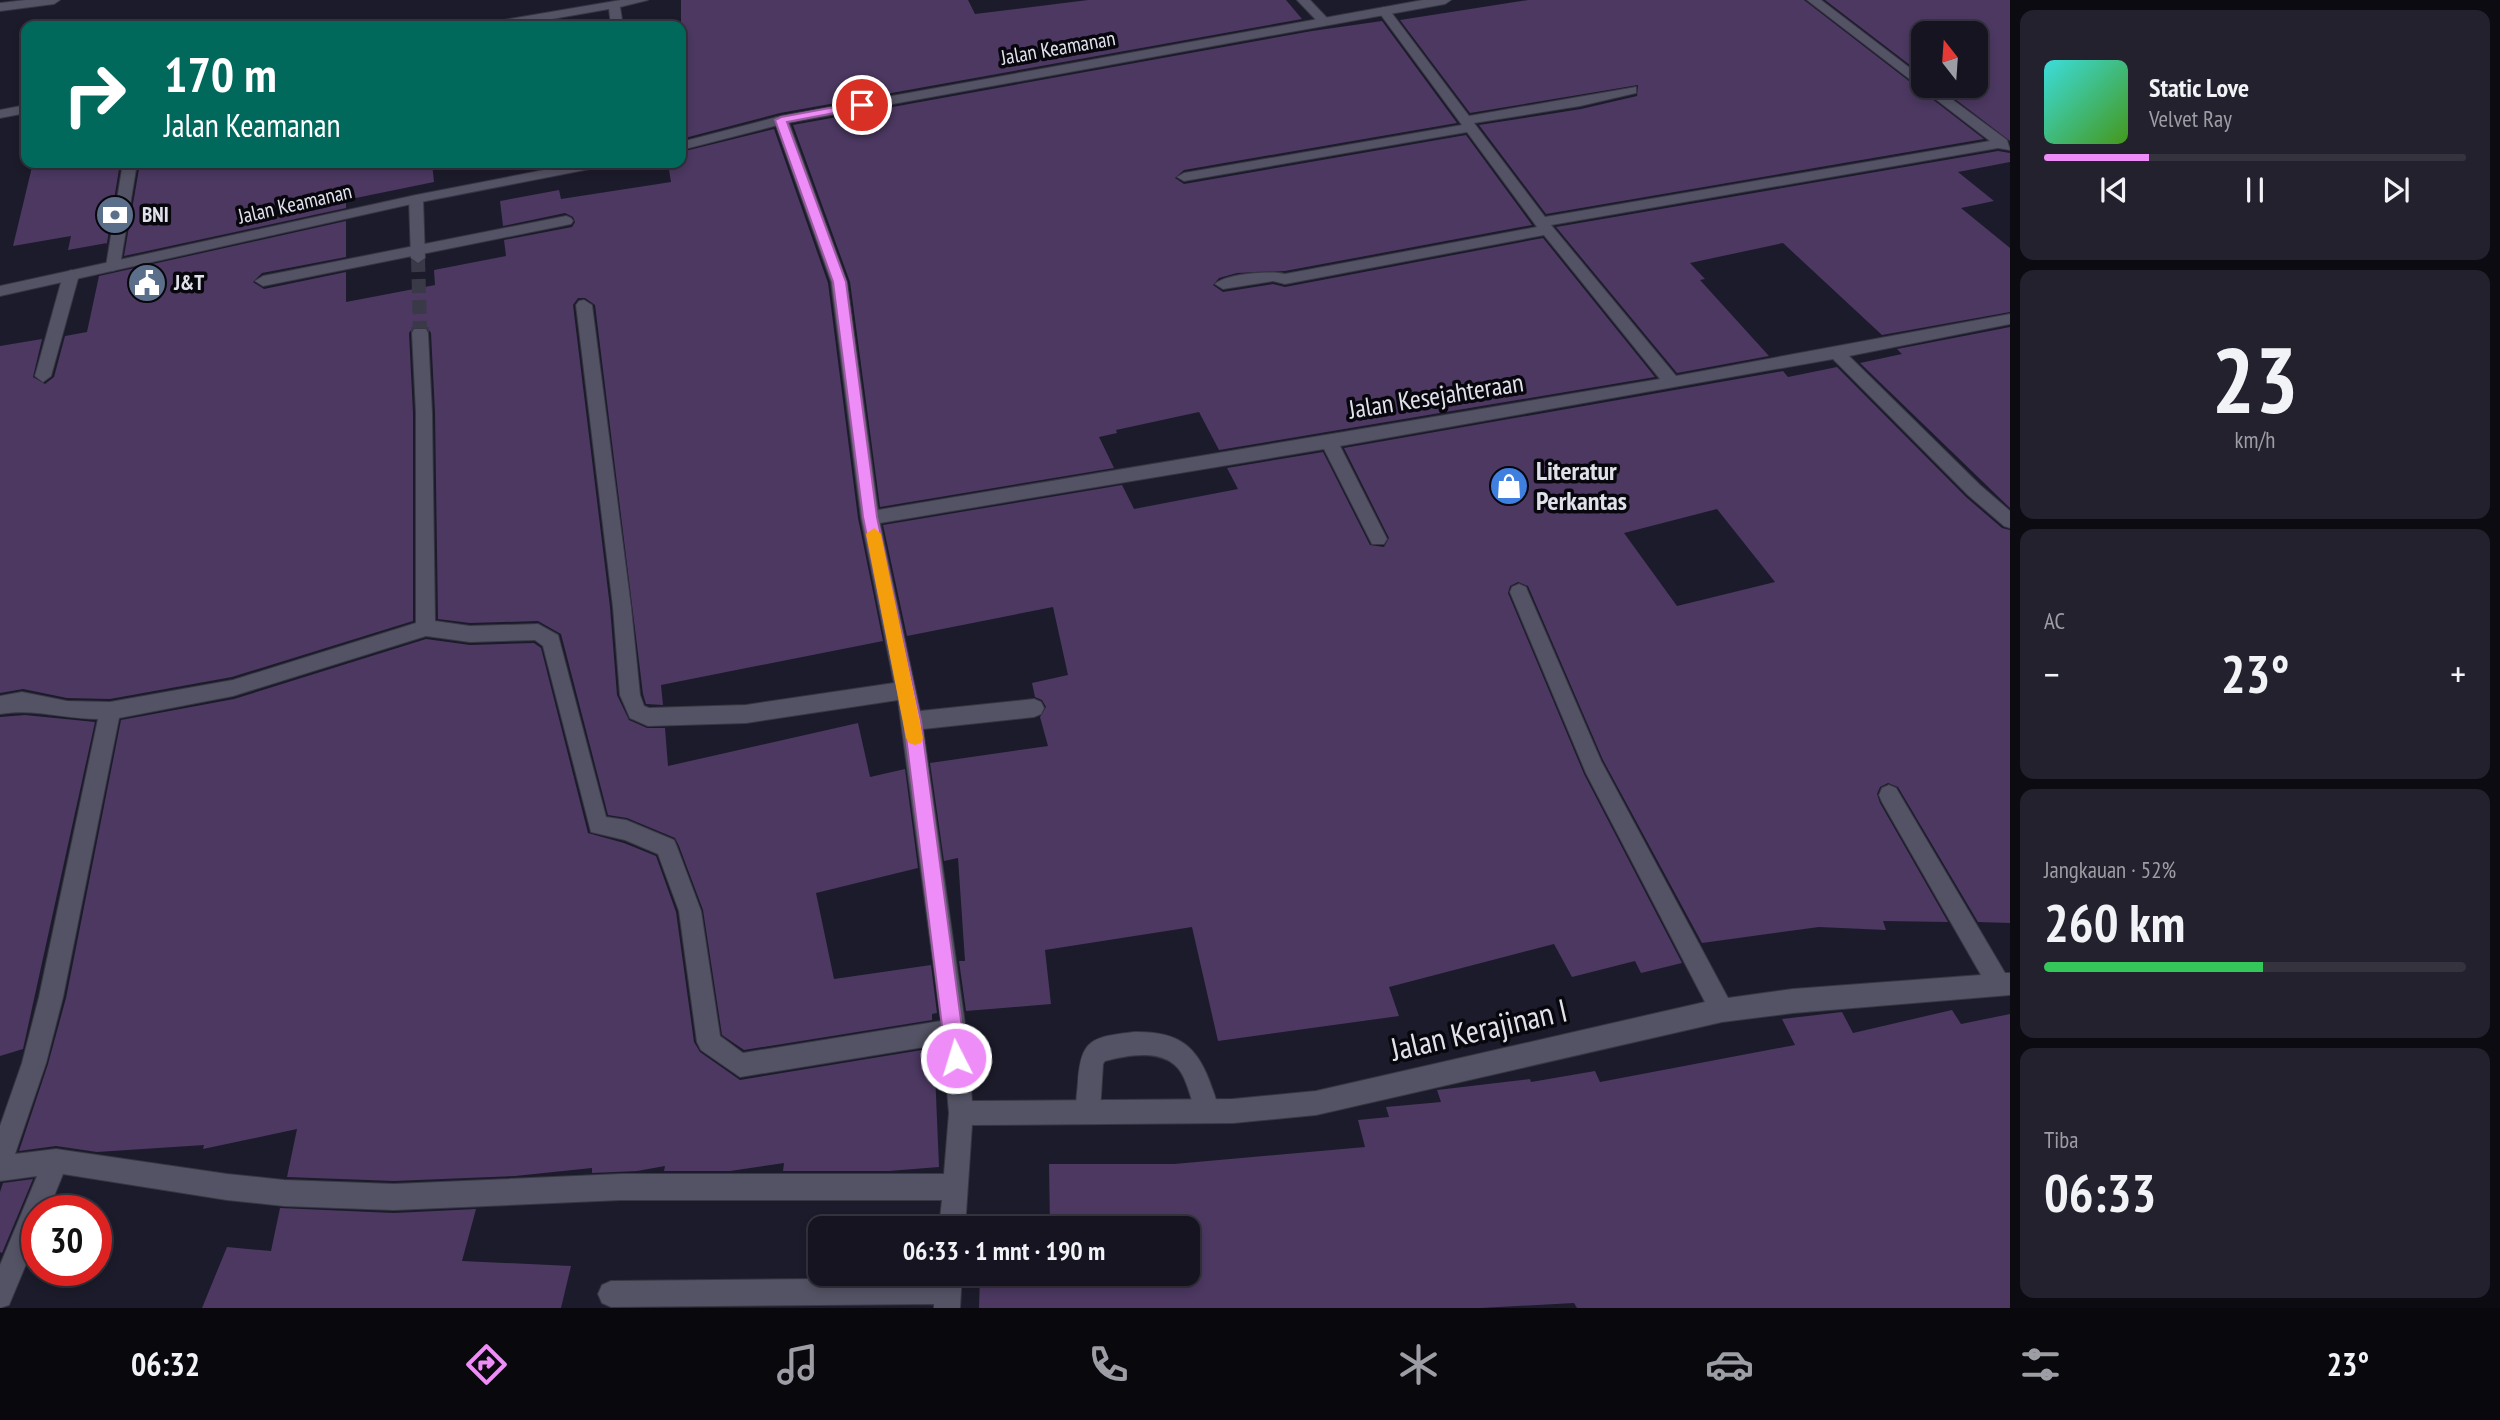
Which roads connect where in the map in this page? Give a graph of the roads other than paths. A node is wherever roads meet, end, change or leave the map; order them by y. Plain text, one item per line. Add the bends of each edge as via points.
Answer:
1 (54, 0) edge
2 (642, 0) edge
3 (1303, 0) edge
4 (1446, 0) edge
5 (1813, 0) edge
6 (614, 5) junction
7 (0, 7) edge
8 (1384, 11) junction
9 (1323, 20) junction
10 (521, 21) edge
11 (616, 21) edge
12 (1911, 74) edge
13 (1631, 90) dead end
14 (1942, 98) edge
15 (21, 110) edge
16 (0, 114) edge
17 (781, 120) junction
18 (1469, 123) junction
19 (686, 145) edge
20 (2006, 147) edge
21 (574, 168) edge
22 (128, 169) dead end
23 (1184, 177) dead end
24 (416, 199) junction
25 (566, 221) dead end
26 (1544, 226) junction
27 (418, 253) junction
28 (113, 266) junction
29 (71, 275) junction
30 (263, 281) dead end
31 (1223, 284) dead end
32 (0, 291) edge
33 (584, 305) dead end
34 (2010, 320) edge
35 (420, 333) tunnel mouth
36 (1837, 354) junction
37 (43, 376) dead end
38 (1672, 383) junction
39 (1328, 440) junction
40 (870, 517) junction
41 (2010, 521) edge
42 (1378, 539) dead end
43 (1519, 592) dead end
44 (426, 628) junction
45 (907, 690) junction
46 (0, 705) edge
47 (1034, 708) dead end
48 (110, 711) junction
49 (912, 721) junction
50 (1889, 795) dead end
51 (2005, 984) edge
52 (1722, 1010) junction
53 (954, 1031) junction
54 (1207, 1111) junction
55 (1088, 1112) junction
56 (961, 1113) junction
57 (57, 1161) junction
58 (0, 1162) edge
59 (0, 1169) edge
60 (954, 1187) junction
61 (953, 1216) edge
62 (948, 1291) edge
63 (611, 1294) dead end
64 (0, 1296) edge

1 - 7 street
2 - 6 street
3 - 9 street
4 - 8 street, Jalan Keamanan
5 - 12 street
6 - 10 street
6 - 11 street
8 - 9 street, Jalan Keamanan
8 - 18 street
9 - 17 street, Jalan Keamanan
13 - 18 street
14 - 20 street
15 - 16 street
17 - 19 street, Jalan Keamanan
17 - 40 street via 839,282
18 - 23 street
18 - 26 street
20 - 26 street
21 - 24 street, Jalan Keamanan
22 - 28 street
24 - 27 street
24 - 28 street, Jalan Keamanan
25 - 27 street
26 - 31 street via 1297,277
26 - 38 street
27 - 30 street
28 - 29 street, Jalan Keamanan
29 - 32 street, Jalan Keamanan
29 - 37 street
33 - 45 street via 630,695 637,712 648,717 746,714
34 - 36 street, Jalan Kesejahteraan
35 - 44 street
36 - 38 street, Jalan Kesejahteraan
36 - 41 street
38 - 39 street, Jalan Kesejahteraan
39 - 40 street, Jalan Kesejahteraan
39 - 42 street
40 - 45 street
43 - 52 street via 1593,765
44 - 48 street via 233,688
44 - 53 street via 470,634 538,632 551,641 598,825 626,830 666,847 690,911 709,1042 740,1065
45 - 49 street
46 - 48 street via 22,701 67,710
47 - 49 street
48 - 58 street via 51,997
49 - 53 street
50 - 51 street
51 - 52 street, Jalan Kerajinan I
52 - 54 street, Jalan Kerajinan I via 1316,1102
53 - 56 street
54 - 55 street, Jalan Kerajinan I
54 - 55 street via 1189,1062 1170,1047 1134,1042 1098,1051 1091,1060
55 - 56 street, Jalan Kerajinan I
56 - 60 street
57 - 59 street
57 - 60 street via 261,1191 394,1197 621,1187
57 - 64 street
60 - 61 street
62 - 63 street

